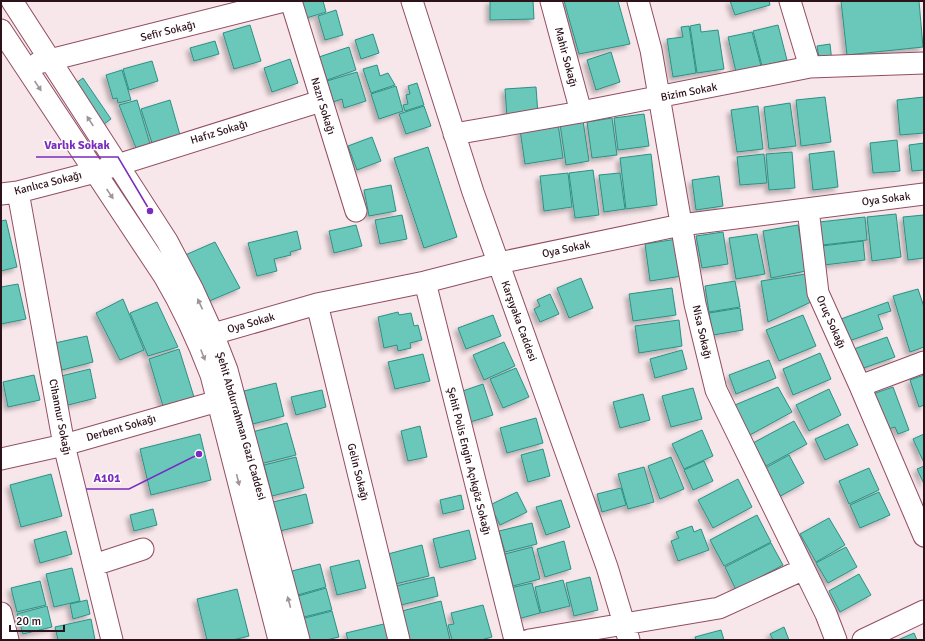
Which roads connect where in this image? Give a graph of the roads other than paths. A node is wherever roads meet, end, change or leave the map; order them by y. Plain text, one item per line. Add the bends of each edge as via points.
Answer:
1 (12, 1) edge
2 (284, 1) edge
3 (291, 1) edge
4 (412, 1) edge
5 (551, 1) edge
6 (638, 1) edge
7 (790, 1) edge
8 (1, 30) edge
9 (51, 60) junction
10 (924, 63) edge
11 (24, 65) junction
12 (810, 67) junction
13 (659, 98) junction
14 (321, 101) junction
15 (581, 112) junction
16 (454, 134) junction
17 (118, 164) junction
18 (95, 172) junction
19 (10, 193) edge
20 (924, 194) edge
21 (808, 209) junction
22 (356, 211) dead end
23 (682, 225) junction
24 (499, 263) junction
25 (425, 282) junction
26 (317, 304) junction
27 (213, 334) junction
28 (924, 362) edge
29 (860, 386) junction
30 (218, 401) junction
31 (64, 445) junction
32 (1, 459) edge
33 (924, 536) edge
34 (143, 549) dead end
35 (94, 565) junction
36 (804, 569) junction
37 (924, 611) edge
38 (1, 612) edge
39 (627, 632) edge
40 (8, 640) edge
41 (112, 640) edge
42 (279, 640) edge
43 (299, 640) edge
44 (399, 640) edge
45 (515, 640) edge
46 (528, 640) edge
47 (836, 640) edge
48 (863, 640) edge

1 - 9 street, Şehit Abdurrahman Gazi Caddesi
2 - 9 street, Sefir Sokağı
3 - 14 street, Nazır Sokağı
4 - 16 street, Karşıyaka Caddesi
5 - 15 street, Mahir Sokağı
6 - 13 street, Nisa Sokağı via 651,50
7 - 12 street
8 - 11 street, Şehit Abdurrahman Gazi Caddesi
9 - 11 street, Sefir Sokağı
17 -> 9 street, Şehit Abdurrahman Gazi Caddesi
10 - 12 street, Bizim Sokak
11 -> 18 street, Şehit Abdurrahman Gazi Caddesi
12 - 13 street, Bizim Sokak
13 - 15 street, Bizim Sokak
13 - 23 street, Nisa Sokağı
14 - 17 street, Hafız Sokağı
14 - 22 street, Nazır Sokağı
15 - 16 street, Bizim Sokak
16 - 24 street, Karşıyaka Caddesi
17 - 18 street, Hafız Sokağı
27 -> 17 street, Şehit Abdurrahman Gazi Caddesi via 167,241
18 - 19 street, Kanlıca Sokağı
18 -> 30 street, Şehit Abdurrahman Gazi Caddesi via 174,294 202,353
19 - 31 street, Cihannur Sokağı
20 - 21 street, Oya Sokak
21 - 23 street, Oya Sokak
21 - 29 street, Oruç Sokağı via 818,293
23 - 24 street, Oya Sokak
23 - 36 street, Nisa Sokağı via 695,304 716,390
24 - 25 street, Oya Sokak
24 - 39 street, Karşıyaka Caddesi via 607,567
25 - 26 street, Oya Sokak
25 - 45 street, Şehit Polis Engin Açıkgöz Sokağı
26 - 27 street, Oya Sokak
26 - 44 street, Gelin Sokağı
43 -> 27 street, Şehit Abdurrahman Gazi Caddesi via 227,370
28 - 29 street
29 - 33 street, Oruç Sokağı
30 - 31 street, Derbent Sokağı
30 -> 42 street, Şehit Abdurrahman Gazi Caddesi
31 - 32 street, Derbent Sokağı
31 - 35 street, Cihannur Sokağı
34 - 35 street
35 - 41 street, Cihannur Sokağı
36 - 39 street via 719,608
36 - 47 street, Nisa Sokağı
37 - 48 street
38 - 40 street
39 - 46 street

